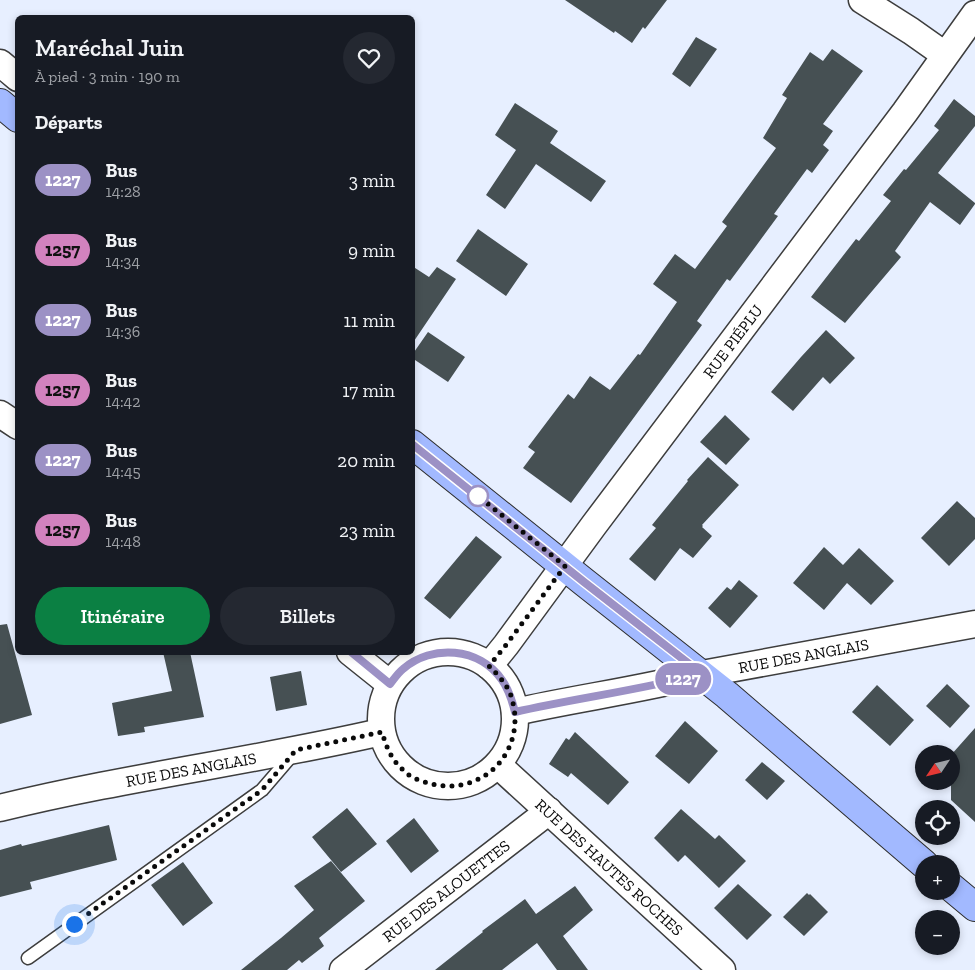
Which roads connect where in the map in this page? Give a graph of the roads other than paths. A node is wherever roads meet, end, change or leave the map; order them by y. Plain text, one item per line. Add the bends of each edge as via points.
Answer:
1 (862, 0) edge
2 (975, 14) edge
3 (945, 55) junction
4 (0, 63) edge
5 (15, 76) edge
6 (0, 103) edge
7 (15, 116) edge
8 (0, 414) edge
9 (15, 424) edge
10 (415, 446) edge
11 (565, 566) junction
12 (975, 624) edge
13 (354, 655) edge
14 (489, 666) junction
15 (702, 674) junction
16 (390, 684) junction
17 (515, 712) junction
18 (382, 732) junction
19 (296, 750) junction
20 (498, 765) junction
21 (0, 808) edge
22 (548, 811) junction
23 (915, 856) edge
24 (960, 894) edge
25 (975, 907) edge
26 (28, 958) dead end
27 (343, 970) edge
28 (722, 970) edge

1 - 3 street
2 - 3 street, RUE PIÉPLU
3 - 11 street, RUE PIÉPLU
4 - 5 street
6 - 7 street
8 - 9 street
10 - 11 street
11 - 14 street, RUE PIÉPLU
11 - 15 street
12 - 15 street, RUE DES ANGLAIS
13 - 16 street
14 - 16 street via 472,656 454,652 435,653 402,670
14 - 17 street via 510,694
15 - 17 street, RUE DES ANGLAIS
15 - 23 street
16 - 18 street via 380,716
17 - 20 street via 515,731 509,749
18 - 19 street, RUE DES ANGLAIS
18 - 20 street via 389,752 402,769 420,781 440,787 462,786 482,778
19 - 21 street, RUE DES ANGLAIS via 54,794
19 - 26 lane via 262,790
20 - 22 street, RUE DES HAUTES ROCHES
22 - 27 street, RUE DES ALOUETTES
22 - 28 street, RUE DES HAUTES ROCHES
24 - 25 street

